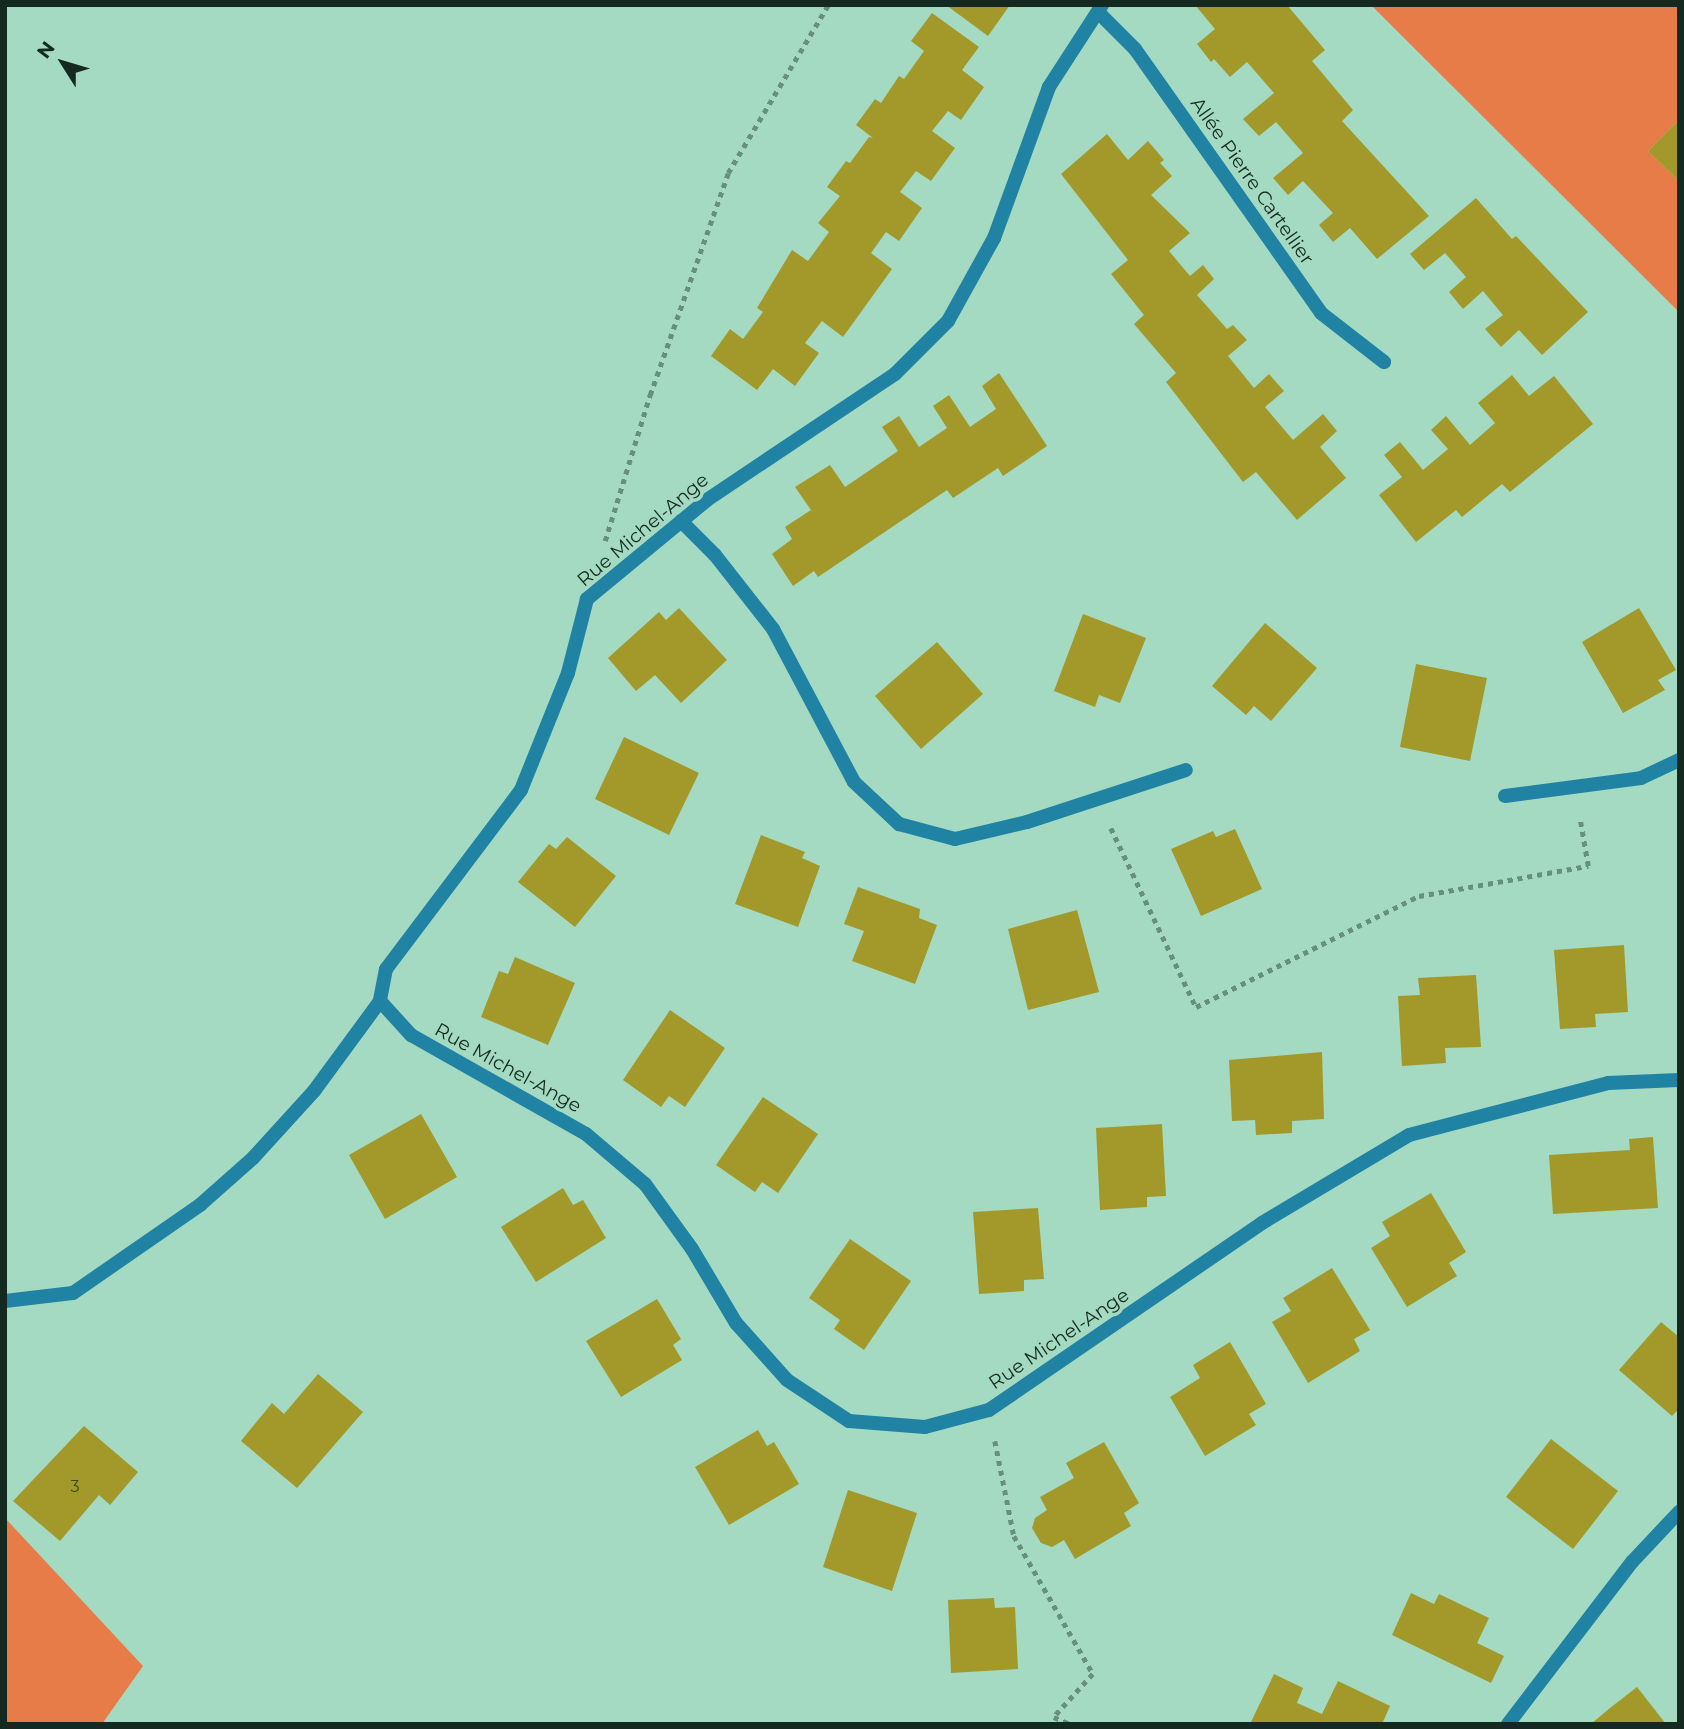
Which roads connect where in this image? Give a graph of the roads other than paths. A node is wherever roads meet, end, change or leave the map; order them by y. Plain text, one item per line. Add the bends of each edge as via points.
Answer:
1 (1100, 9) edge
2 (1384, 362) dead end
3 (681, 521) junction
4 (1679, 760) edge
5 (1186, 770) dead end
6 (1505, 796) dead end
7 (380, 1000) junction
8 (1679, 1080) edge
9 (5, 1301) edge
10 (1679, 1512) edge
11 (1508, 1724) edge

1 - 2 street, Allée Pierre Cartellier via 1135,49 1321,313
1 - 3 street, Rue Michel-Ange via 1049,87 994,237 948,321 895,374
3 - 5 street via 715,555 773,629 854,782 899,824 955,839
3 - 7 street, Rue Michel-Ange via 587,599 568,673 521,790 386,969
4 - 6 street via 1641,778
7 - 8 street, Rue Michel-Ange via 411,1035 586,1134 645,1184 692,1249 736,1323 787,1380 849,1421 925,1427 989,1410 1262,1223 1409,1135 1608,1083
7 - 9 street via 314,1091 253,1158 200,1205 73,1293
10 - 11 street via 1632,1562

